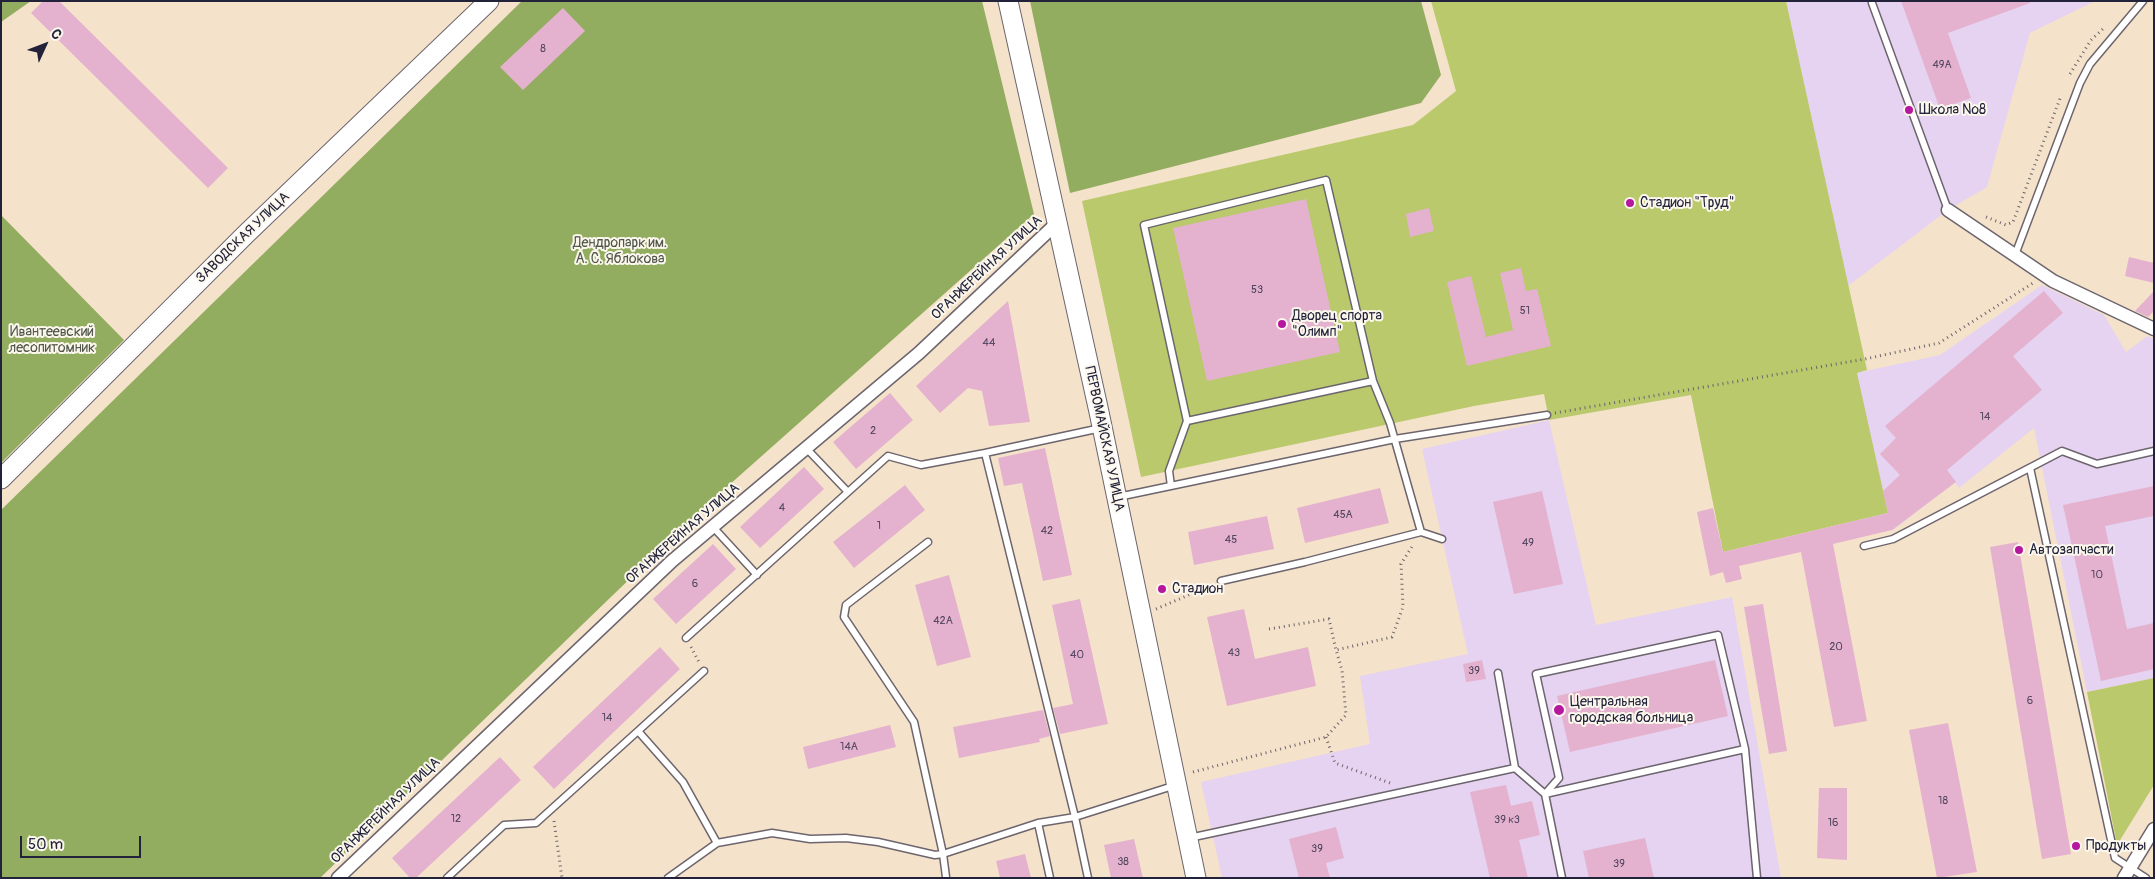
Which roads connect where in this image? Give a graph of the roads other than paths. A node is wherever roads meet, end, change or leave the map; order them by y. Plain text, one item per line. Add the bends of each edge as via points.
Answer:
1 (490, 1) edge
2 (1008, 1) edge
3 (2143, 1) edge
4 (1872, 3) dead end
5 (1948, 210) joint
6 (1056, 224) junction
7 (2015, 255) junction
8 (2154, 329) edge
9 (1373, 381) junction
10 (1548, 415) road end
11 (1188, 421) junction
12 (1102, 428) junction
13 (1395, 439) junction
14 (806, 448) junction
15 (2154, 451) edge
16 (985, 454) junction
17 (2030, 468) junction
18 (1, 479) edge
19 (1172, 486) junction
20 (848, 492) junction
21 (1117, 497) junction
22 (713, 527) junction
23 (1421, 532) junction
24 (1442, 539) dead end
25 (928, 542) dead end
26 (1864, 546) dead end
27 (757, 575) junction
28 (1221, 581) road end
29 (686, 638) road end
30 (704, 671) road end
31 (1498, 673) dead end
32 (638, 731) junction
33 (1745, 749) junction
34 (1515, 768) junction
35 (1177, 785) junction
36 (1545, 794) junction
37 (1075, 817) junction
38 (1038, 823) junction
39 (2154, 829) edge
40 (1188, 838) junction
41 (717, 843) junction
42 (943, 854) junction
43 (2128, 873) edge
44 (946, 877) edge
45 (338, 878) edge
46 (447, 878) edge
47 (668, 878) edge
48 (1050, 878) edge
49 (1088, 878) edge
50 (1196, 878) edge
51 (1562, 878) edge
52 (1757, 878) edge
53 (2146, 878) edge

1 - 18 main road, ЗАВОДСКАЯ УЛИЦА via 246,234
2 - 6 main road, ПЕРВОМАЙСКАЯ УЛИЦА
3 - 7 lane via 2090,64 2080,82
4 - 5 lane
5 - 7 street
6 - 12 main road, ПЕРВОМАЙСКАЯ УЛИЦА
6 - 14 street, ОРАНЖЕРЕЙНАЯ УЛИЦА via 919,353
7 - 8 street via 2045,275
9 - 11 lane
9 - 11 lane via 1326,180 1144,225
9 - 13 lane
10 - 13 lane
11 - 19 lane via 1169,471
12 - 16 lane
12 - 21 main road, ПЕРВОМАЙСКАЯ УЛИЦА
13 - 19 lane
13 - 23 lane
14 - 20 lane
14 - 22 street, ОРАНЖЕРЕЙНАЯ УЛИЦА
15 - 17 lane via 2097,464 2062,451
16 - 20 lane via 922,465 888,456
16 - 37 lane
17 - 26 lane via 1893,539
17 - 43 lane via 2115,858
19 - 21 lane
20 - 27 lane
21 - 35 main road, ПЕРВОМАЙСКАЯ УЛИЦА
22 - 27 lane
22 - 45 street, ОРАНЖЕРЕЙНАЯ УЛИЦА via 672,561
23 - 24 lane
23 - 28 lane
25 - 42 lane via 846,604 844,617 914,722
27 - 29 lane
30 - 32 lane
31 - 34 lane
32 - 41 lane via 683,782
32 - 46 lane via 536,824 504,825
33 - 36 lane
33 - 36 lane via 1718,635 1536,674 1559,778
33 - 52 lane
34 - 36 lane
34 - 40 lane
35 - 37 lane
35 - 40 main road, ПЕРВОМАЙСКАЯ УЛИЦА
36 - 51 lane
37 - 38 lane
37 - 49 lane
38 - 42 lane
38 - 48 lane
39 - 43 street
40 - 50 main road, ПЕРВОМАЙСКАЯ УЛИЦА
41 - 42 lane via 772,833 810,839 846,838
41 - 47 lane
42 - 44 lane
43 - 53 lane

